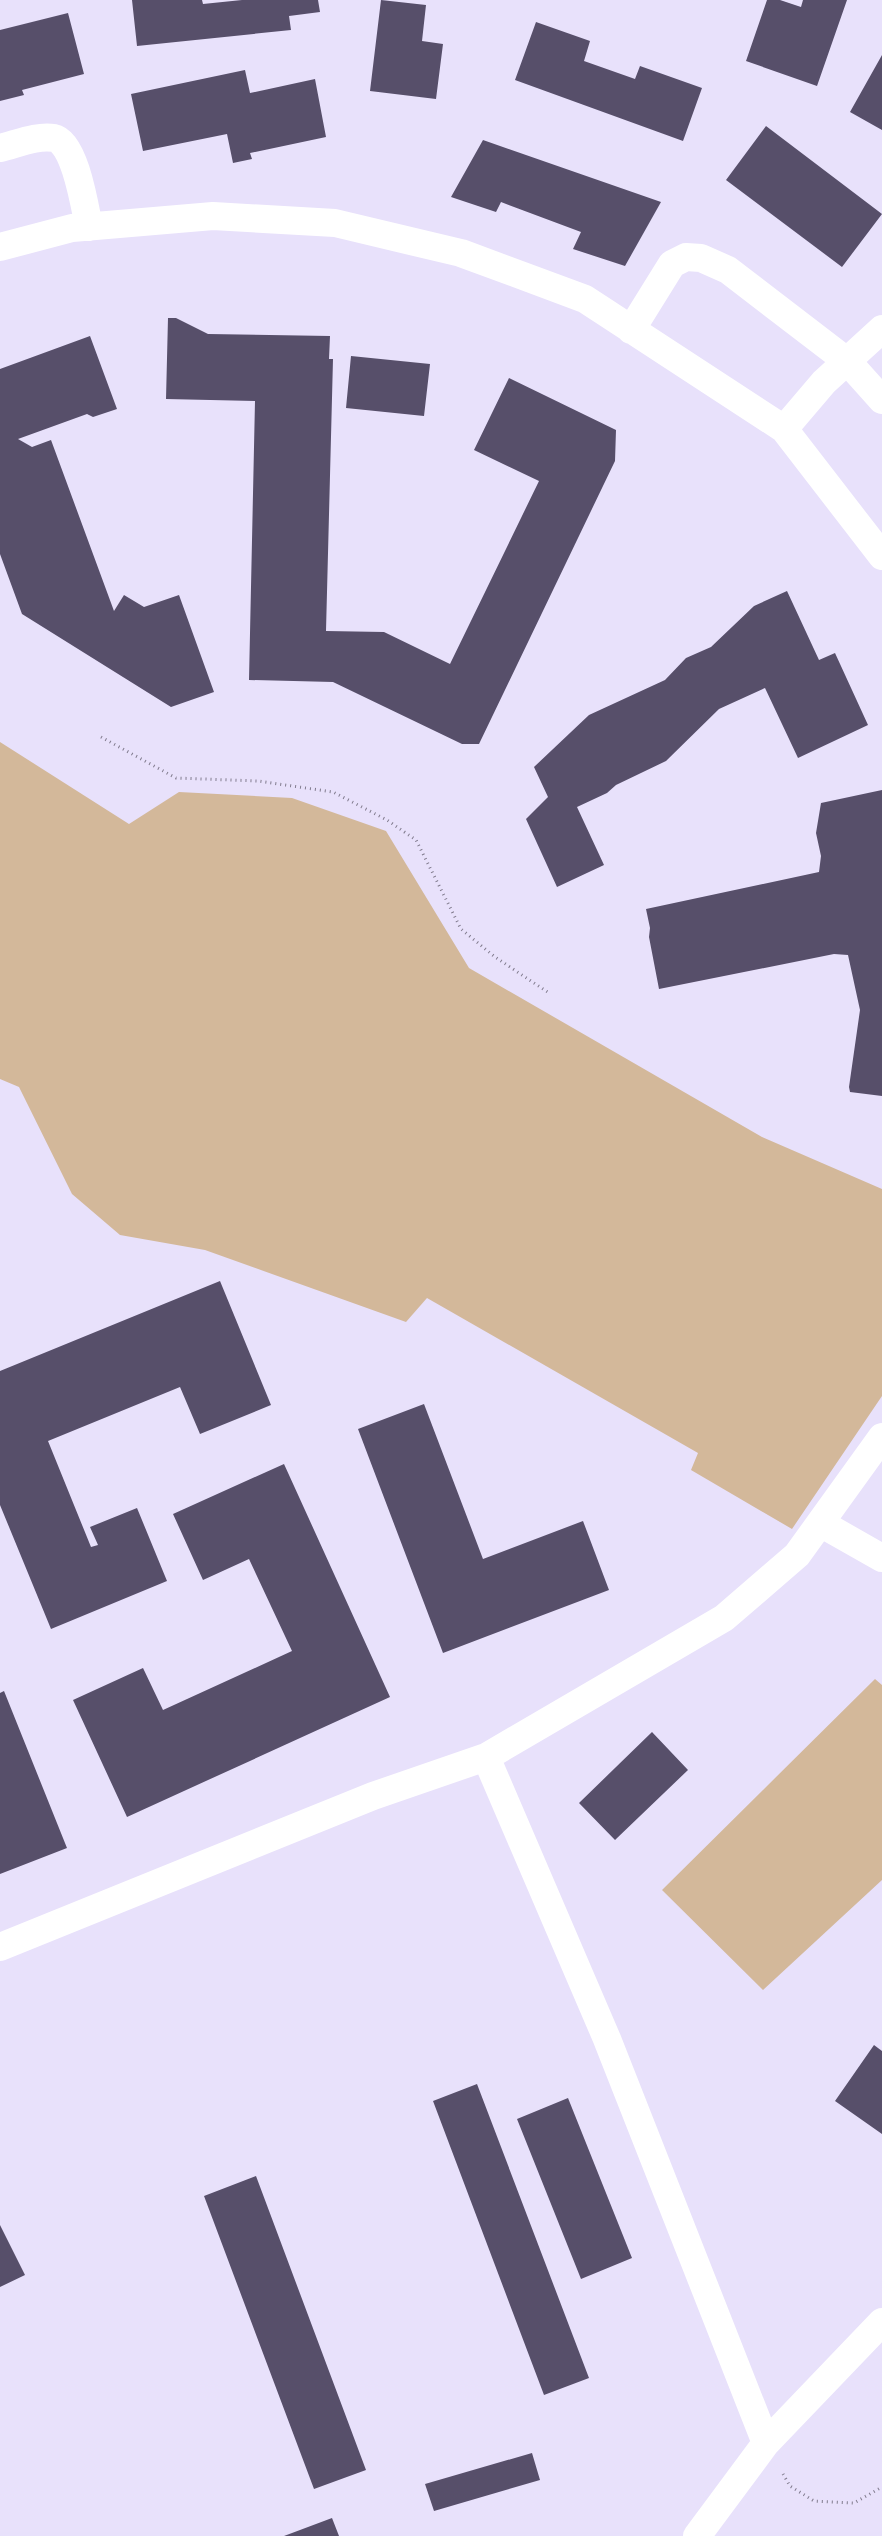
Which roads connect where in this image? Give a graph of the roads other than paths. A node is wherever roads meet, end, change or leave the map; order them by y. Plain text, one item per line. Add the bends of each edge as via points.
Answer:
1 (0, 148) edge
2 (89, 227) junction
3 (0, 247) edge
4 (631, 330) junction
5 (882, 330) edge
6 (848, 362) junction
7 (882, 400) edge
8 (784, 429) junction
9 (882, 556) edge
10 (882, 1437) edge
11 (822, 1524) junction
12 (882, 1558) edge
13 (486, 1757) junction
14 (0, 1947) edge
15 (882, 2322) edge
16 (766, 2443) junction
17 (697, 2536) edge

1 - 2 street via 37,138 56,138 64,145 72,159
2 - 3 street via 72,228
2 - 4 street via 213,216 335,223 461,253 585,299
4 - 6 street via 672,264 686,257 701,258 728,270
4 - 8 street
5 - 6 street
6 - 7 street
6 - 8 street via 824,382
8 - 9 street
10 - 11 street
11 - 12 street
11 - 13 street via 797,1555 724,1618
13 - 14 street via 373,1796
13 - 16 street via 607,2039
15 - 16 street
16 - 17 street

